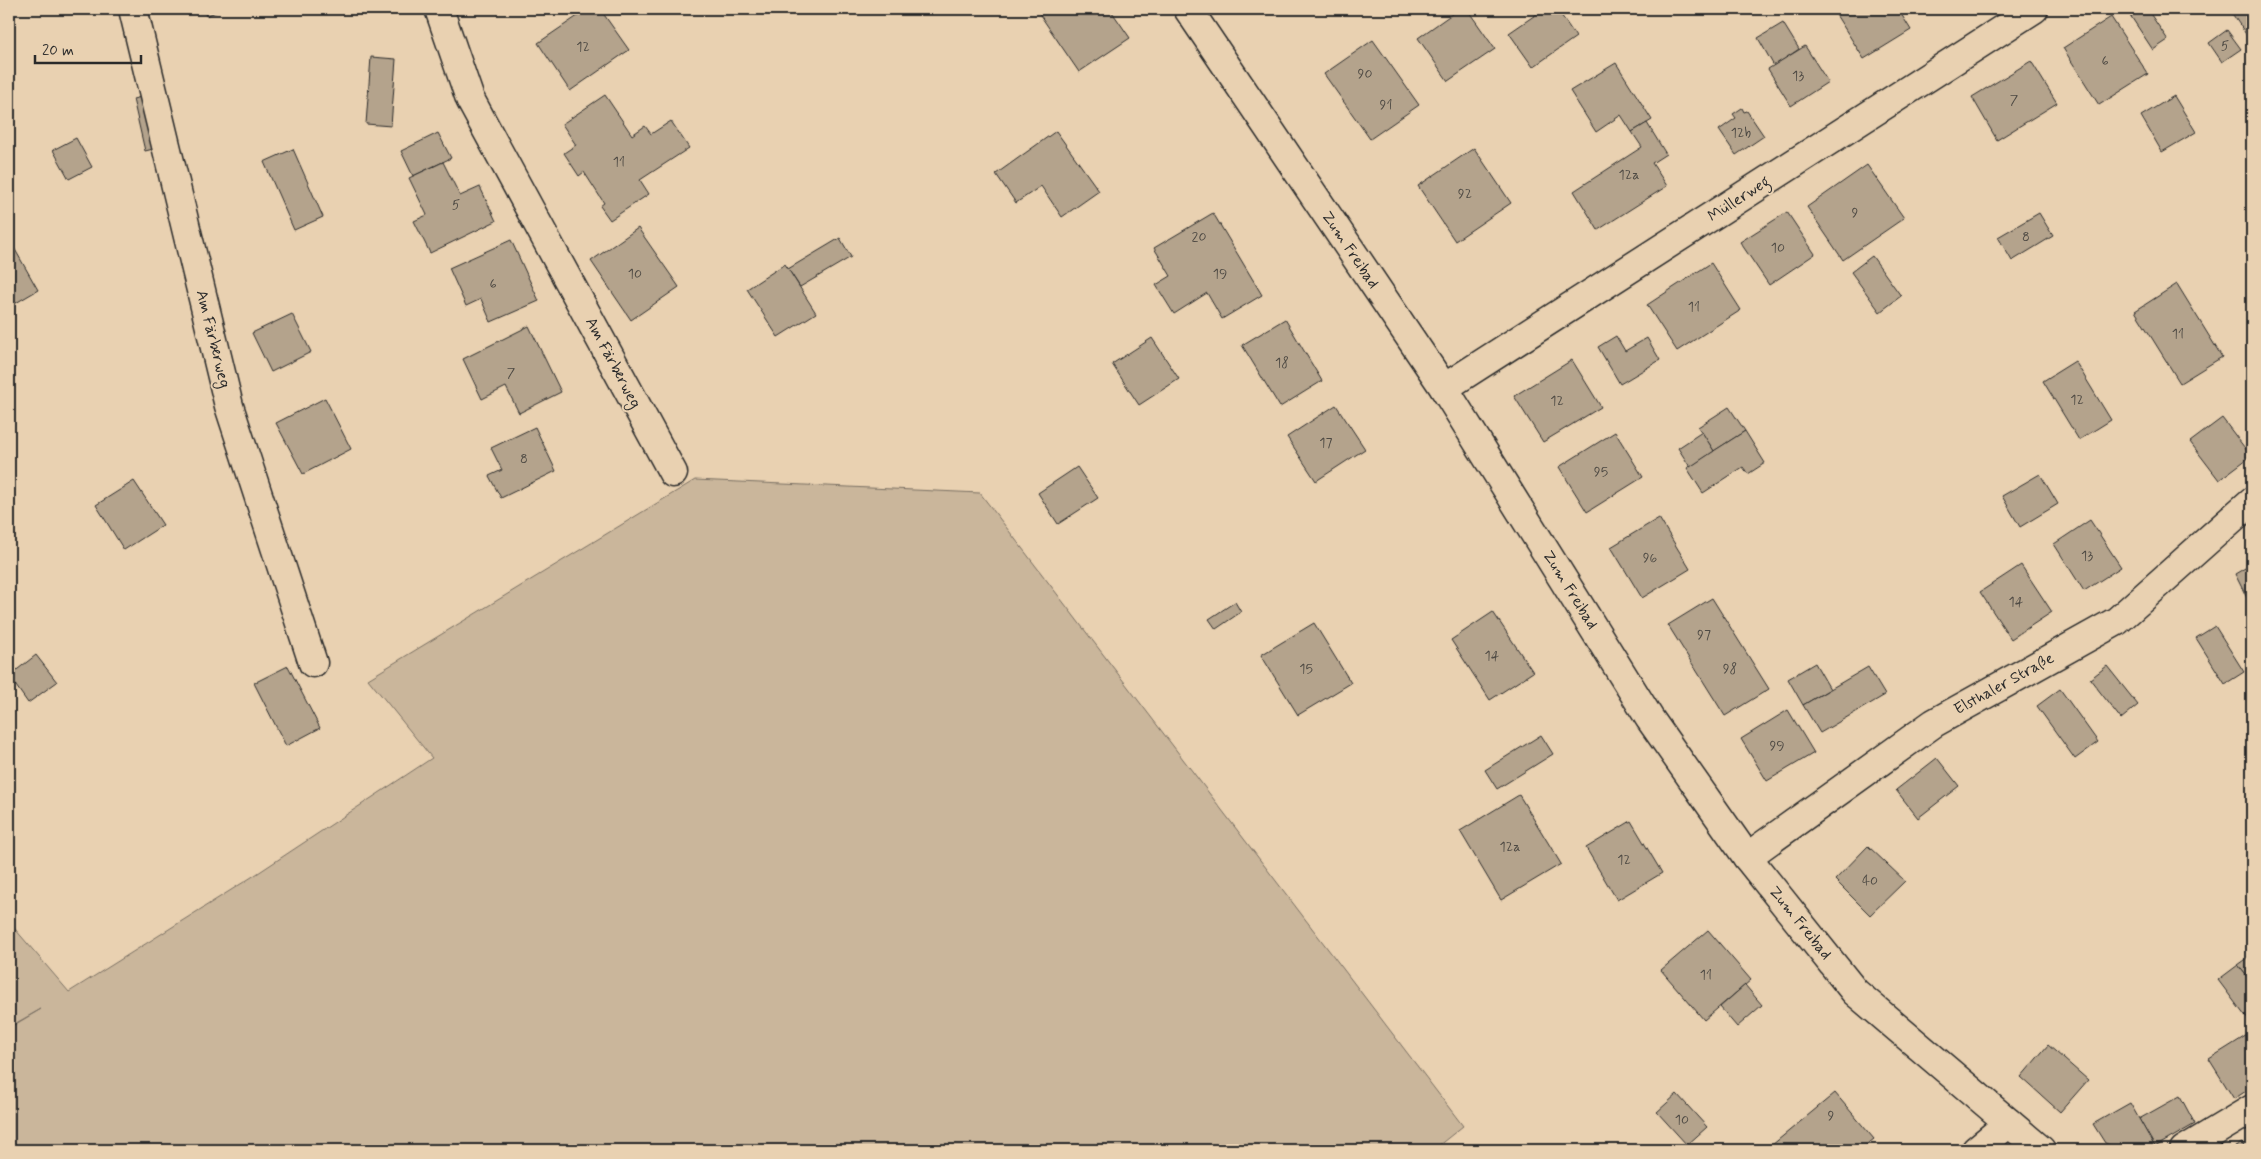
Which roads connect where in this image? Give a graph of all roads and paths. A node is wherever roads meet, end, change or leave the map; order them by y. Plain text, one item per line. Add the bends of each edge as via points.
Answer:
1 (134, 9) edge
2 (439, 9) edge
3 (1188, 9) edge
4 (2034, 9) edge
5 (1444, 388) junction
6 (673, 473) dead end
7 (2252, 501) edge
8 (313, 663) dead end
9 (1747, 857) junction
10 (2252, 1109) edge
11 (2009, 1123) junction
12 (1976, 1150) edge
13 (2042, 1150) edge
14 (2184, 1150) edge

1 - 8 street, Am Färberweg via 229,406
2 - 6 street, Am Färberweg via 470,99
3 - 5 street, Zum Freibad
4 - 5 street, Müllerweg
5 - 9 street, Zum Freibad via 1650,719
7 - 9 street, Elsthaler Straße via 2117,621 1934,724
9 - 11 street, Zum Freibad via 1855,992
10 - 14 street
11 - 12 street
11 - 13 street, Zum Freibad

